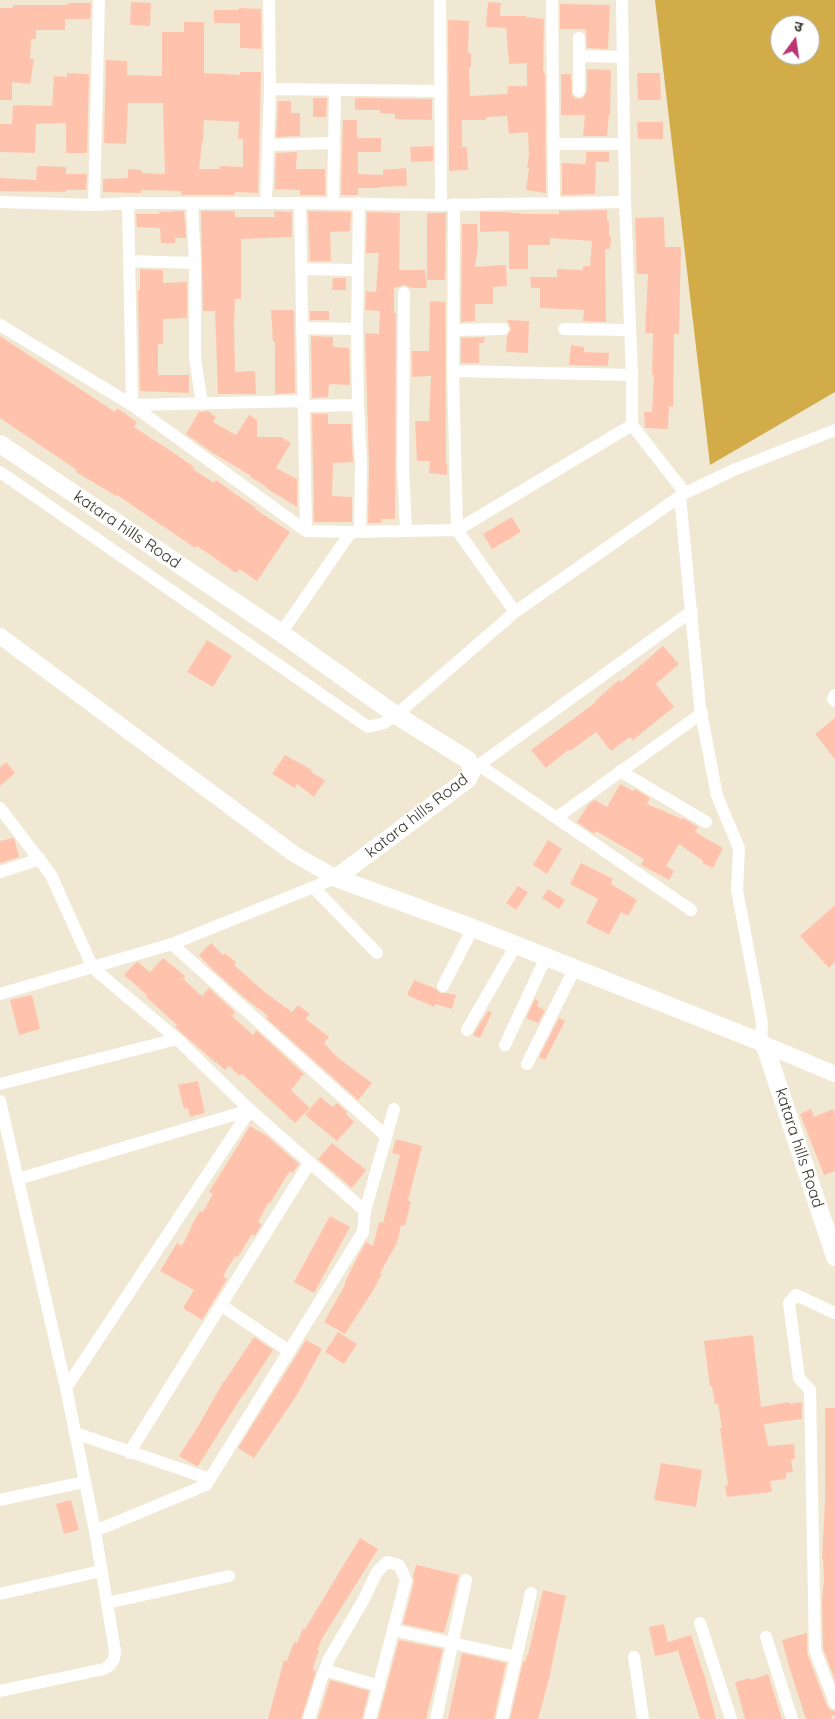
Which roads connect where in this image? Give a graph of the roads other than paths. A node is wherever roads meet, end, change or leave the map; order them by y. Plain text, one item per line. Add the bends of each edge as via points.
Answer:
1 (99, 0) edge
2 (269, 0) edge
3 (440, 0) edge
4 (552, 0) edge
5 (622, 0) edge
6 (579, 38) dead end
7 (579, 56) junction
8 (623, 57) junction
9 (270, 89) junction
10 (334, 90) junction
11 (440, 91) junction
12 (579, 91) dead end
13 (333, 144) junction
14 (554, 144) junction
15 (624, 144) junction
16 (268, 145) junction
17 (0, 202) edge
18 (300, 202) junction
19 (625, 202) junction
20 (128, 203) junction
21 (192, 203) junction
22 (266, 203) junction
23 (333, 203) junction
24 (554, 203) junction
25 (359, 204) junction
26 (454, 204) junction
27 (94, 205) junction
28 (441, 205) junction
29 (128, 261) junction
30 (195, 263) junction
31 (301, 269) junction
32 (358, 270) junction
33 (404, 293) dead end
34 (0, 325) edge
35 (302, 328) junction
36 (357, 329) junction
37 (503, 329) dead end
38 (564, 329) dead end
39 (453, 330) junction
40 (629, 330) junction
41 (453, 371) junction
42 (632, 376) junction
43 (202, 404) junction
44 (303, 404) junction
45 (132, 405) junction
46 (358, 405) junction
47 (632, 424) junction
48 (835, 430) edge
49 (0, 444) edge
50 (0, 472) edge
51 (682, 494) junction
52 (406, 530) junction
53 (457, 530) junction
54 (306, 531) junction
55 (355, 531) junction
56 (692, 611) junction
57 (515, 612) junction
58 (281, 633) junction
59 (0, 636) edge
60 (835, 695) edge
61 (835, 701) edge
62 (702, 713) junction
63 (396, 715) junction
64 (475, 768) junction
65 (620, 771) junction
66 (0, 808) edge
67 (556, 818) junction
68 (706, 822) dead end
69 (40, 859) junction
70 (0, 872) edge
71 (336, 878) junction
72 (314, 887) junction
73 (691, 910) dead end
74 (473, 928) junction
75 (172, 944) junction
76 (516, 945) junction
77 (377, 953) dead end
78 (546, 957) junction
79 (93, 968) junction
80 (575, 968) junction
81 (443, 986) dead end
82 (0, 994) edge
83 (467, 1030) dead end
84 (762, 1035) junction
85 (177, 1039) junction
86 (505, 1045) dead end
87 (527, 1064) dead end
88 (835, 1074) edge
89 (0, 1084) edge
90 (0, 1101) edge
91 (394, 1109) dead end
92 (250, 1110) junction
93 (386, 1136) junction
94 (310, 1162) junction
95 (18, 1179) junction
96 (365, 1211) junction
97 (835, 1257) edge
98 (221, 1306) junction
99 (835, 1313) edge
100 (289, 1350) junction
101 (66, 1388) junction
102 (75, 1433) junction
103 (129, 1453) junction
104 (210, 1479) junction
105 (84, 1482) junction
106 (0, 1500) edge
107 (95, 1531) junction
108 (101, 1571) junction
109 (229, 1576) dead end
110 (466, 1580) dead end
111 (531, 1593) dead end
112 (0, 1594) edge
113 (107, 1603) junction
114 (700, 1623) dead end
115 (394, 1630) junction
116 (766, 1637) dead end
117 (452, 1643) junction
118 (516, 1657) junction
119 (634, 1657) dead end
120 (325, 1670) junction
121 (379, 1686) junction
122 (0, 1691) edge
123 (835, 1703) edge
124 (310, 1719) edge
125 (370, 1719) edge
126 (436, 1719) edge
127 (502, 1719) edge
128 (643, 1719) edge
129 (731, 1719) edge
130 (792, 1719) edge

1 - 27 street
2 - 9 street
3 - 11 street
4 - 14 street
5 - 8 street
6 - 7 street
7 - 8 street
7 - 12 street
8 - 15 street
9 - 10 street
9 - 16 street
10 - 11 street
10 - 13 street
11 - 28 street
13 - 16 street
13 - 23 street
14 - 15 street
14 - 24 street
15 - 19 street
16 - 22 street
17 - 27 street
18 - 22 street
18 - 23 street
18 - 31 street
19 - 24 street
19 - 40 street
20 - 21 street
20 - 27 street
20 - 29 street
21 - 22 street
21 - 30 street
23 - 25 street
24 - 26 street
25 - 28 street
25 - 32 street
26 - 28 street
26 - 39 street
29 - 30 street
29 - 45 street
30 - 43 street via 195,358
31 - 32 street
31 - 35 street
32 - 36 street
33 - 52 street
34 - 45 street
35 - 36 street
35 - 44 street
36 - 46 street
37 - 39 street
38 - 40 street
39 - 41 street
40 - 42 street
41 - 42 street
41 - 53 street
42 - 47 street
43 - 44 street
43 - 45 street
44 - 46 street
44 - 54 street
45 - 54 street
46 - 55 street via 361,464
47 - 51 street
47 - 53 street
48 - 51 street
49 - 58 main road, katara hills Road
50 - 63 street via 368,727 384,723
51 - 56 street, katara hills Road
51 - 57 street
52 - 53 street
52 - 55 street
53 - 57 street
54 - 55 street
55 - 58 street
56 - 62 street, katara hills Road
56 - 64 street
57 - 63 street
58 - 63 main road, katara hills Road
59 - 71 street via 294,854
60 - 61 street
62 - 65 street
62 - 84 street, katara hills Road via 717,796 739,848 737,890
63 - 64 main road, katara hills Road via 468,760
64 - 67 street
64 - 71 main road, katara hills Road via 468,779
65 - 67 street
65 - 68 street
66 - 69 street
67 - 73 street
69 - 70 street
69 - 79 street via 51,874
71 - 72 street
71 - 74 main road
72 - 75 street
72 - 77 street
74 - 76 main road
74 - 81 street
75 - 79 street
75 - 93 street
76 - 78 main road
76 - 83 street
78 - 80 main road
78 - 86 street
79 - 82 street
79 - 85 street
80 - 84 main road
80 - 87 street
84 - 88 street
84 - 97 main road, katara hills Road
85 - 89 street
85 - 92 street
90 - 95 street
91 - 93 street
92 - 94 street
92 - 95 street
92 - 101 street
93 - 96 street
94 - 96 street
94 - 98 street
95 - 101 street
96 - 100 street via 362,1232
98 - 100 street
98 - 103 street
99 - 123 street via 796,1296 789,1303 799,1378 810,1390 815,1650
100 - 104 street
101 - 102 street
102 - 103 street
102 - 105 street
103 - 104 street
104 - 107 street via 206,1485
105 - 106 street
105 - 107 street
107 - 108 street
108 - 112 street
108 - 113 street
109 - 113 street
110 - 117 street
111 - 118 street
113 - 122 street via 115,1651 110,1665 60,1680
114 - 129 street
115 - 117 street
115 - 120 street via 406,1580 399,1565 387,1562 377,1572
115 - 121 street
116 - 130 street
117 - 118 street
117 - 126 street
118 - 127 street
119 - 128 street
120 - 121 street
120 - 124 street
121 - 125 street

